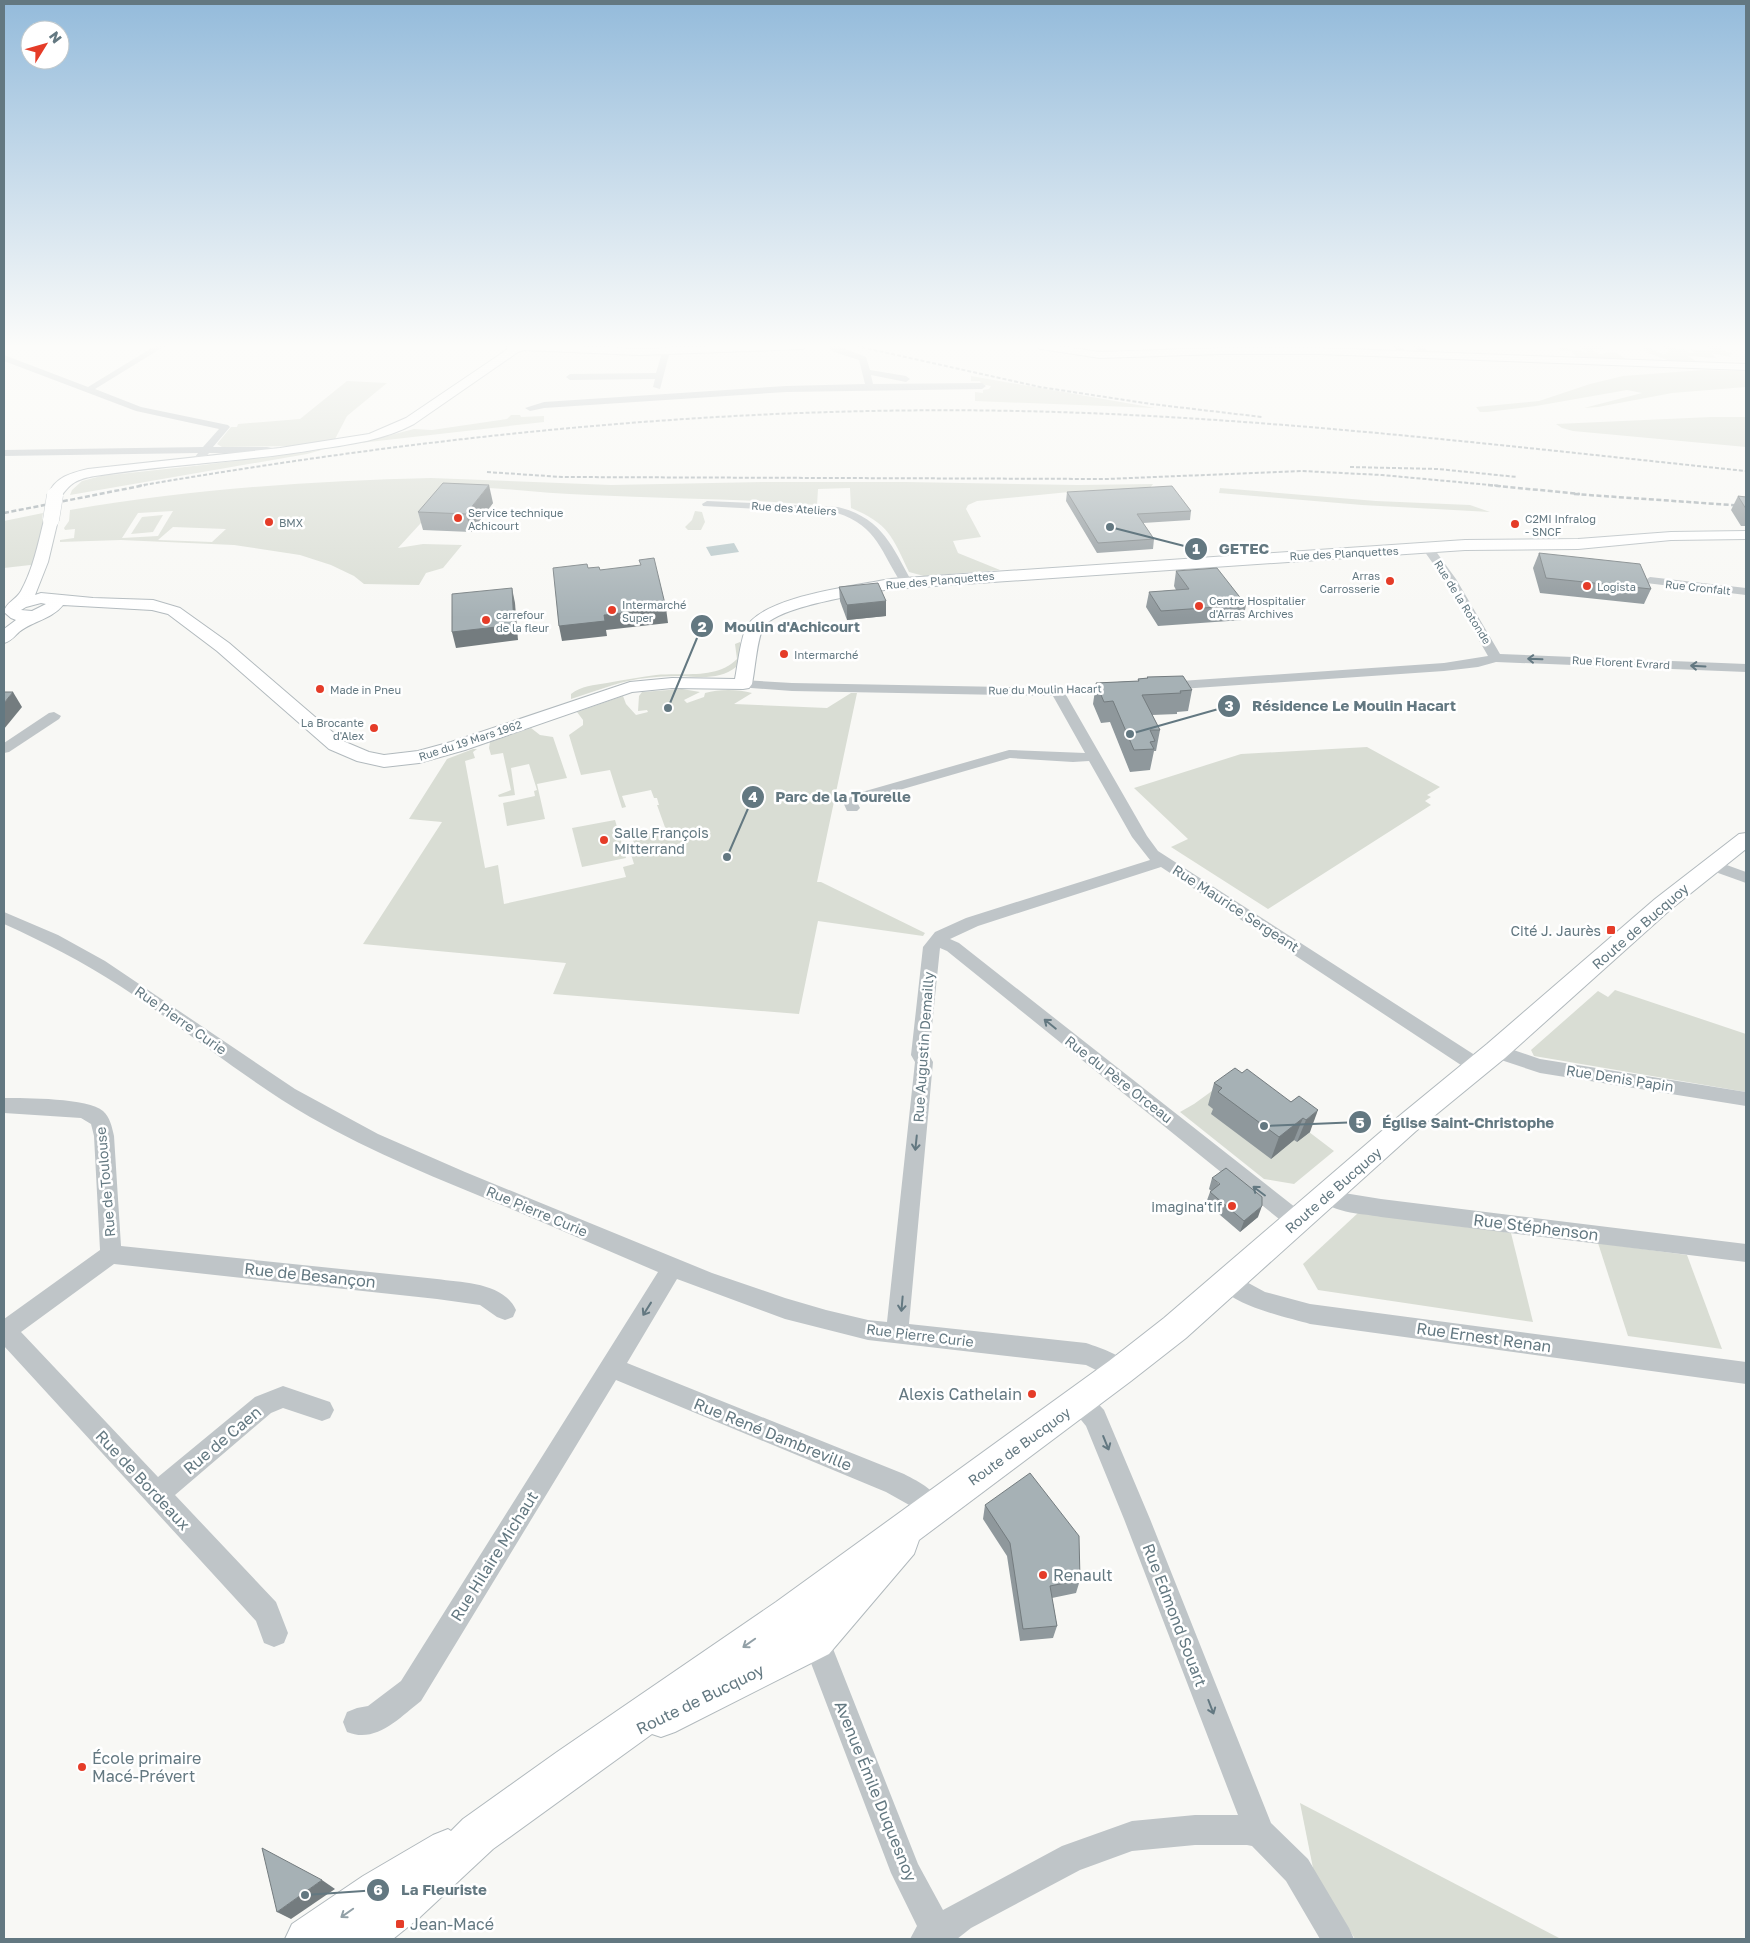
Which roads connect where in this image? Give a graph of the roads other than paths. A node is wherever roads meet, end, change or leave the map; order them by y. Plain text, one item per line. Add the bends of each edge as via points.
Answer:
1 (217, 437) edge
2 (368, 437) edge
3 (205, 450) junction
4 (4, 452) edge
5 (280, 452) junction
6 (196, 462) junction
7 (707, 504) dead end
8 (1746, 535) edge
9 (1428, 548) junction
10 (1650, 581) edge
11 (906, 582) junction
12 (32, 584) junction
13 (1746, 592) edge
14 (46, 605) junction
15 (11, 615) edge
16 (1495, 658) junction
17 (1746, 668) edge
18 (743, 684) junction
19 (1150, 687) edge
20 (1131, 688) edge
21 (1057, 692) junction
22 (54, 716) dead end
23 (4, 749) edge
24 (1094, 756) junction
25 (852, 808) dead end
26 (1746, 839) edge
27 (1162, 861) junction
28 (1713, 865) junction
29 (1746, 878) edge
30 (4, 917) edge
31 (937, 940) junction
32 (1487, 1058) junction
33 (1746, 1099) edge
34 (4, 1104) edge
35 (1328, 1194) junction
36 (1298, 1221) junction
37 (1746, 1253) edge
38 (111, 1254) junction
39 (673, 1267) junction
40 (1228, 1282) junction
41 (504, 1310) dead end
42 (4, 1332) edge
43 (898, 1334) junction
44 (610, 1367) junction
45 (1120, 1371) junction
46 (1746, 1373) edge
47 (1081, 1402) junction
48 (322, 1410) dead end
49 (156, 1495) junction
50 (931, 1508) junction
51 (854, 1566) junction
52 (789, 1615) junction
53 (274, 1633) dead end
54 (816, 1641) junction
55 (357, 1722) dead end
56 (588, 1755) junction
57 (1260, 1833) junction
58 (478, 1834) junction
59 (935, 1936) edge
60 (307, 1939) edge
61 (359, 1939) edge
62 (1338, 1939) edge

1 - 3 street
2 - 5 street
3 - 4 street
3 - 5 street
3 - 6 street
5 - 6 street
6 - 12 street, bridge via 95,472 58,487 46,544
7 - 11 street, Rue des Ateliers via 838,510 857,516 879,533
8 - 9 street, Rue des Planquettes
9 - 11 street, Rue des Planquettes
9 - 16 street, Rue de la Rotonde via 1450,579
10 - 13 street, Rue Cronfalt
11 - 18 street, Rue des Planquettes via 806,600 760,620 754,629
12 - 14 street
12 - 15 street
14 - 15 street
14 - 15 street, Rue du 19 Mars 1962
14 - 18 street, Rue du 19 Mars 1962 via 154,604 174,611 223,647 336,745 364,757 384,761 419,757 458,746 630,687 672,683
17 -> 16 street, Rue Florent Evrard
16 - 19 street via 1444,667
18 - 21 street, Rue du Moulin Hacart
20 - 21 street, Rue du Moulin Hacart
21 - 24 street, Rue Maurice Sergeant
22 - 23 street
24 - 25 street via 1070,758 1009,754 860,797 850,802
24 - 27 street, Rue Maurice Sergeant via 1140,837 1152,854
26 - 28 street, Route de Bucquoy
27 - 31 street via 972,922
27 - 32 street, Rue Maurice Sergeant
28 - 29 street
28 - 32 street, Route de Bucquoy
30 - 39 street, Rue Pierre Curie via 60,942 100,965 316,1111 395,1151
36 -> 31 street, Rue du Père Orceau via 953,947
31 -> 43 street, Rue Augustin Demailly via 929,963 920,1055 924,1062
32 - 33 street, Rue Denis Papin via 1519,1060
32 - 35 street, Route de Bucquoy
34 - 38 street, Rue de Toulouse via 81,1110 93,1113 100,1120 104,1136
35 - 36 street, Route de Bucquoy
35 - 37 street, Rue Stéphenson via 1339,1201 1381,1208
36 - 40 street, Route de Bucquoy
38 - 41 street, Rue de Besançon via 438,1289 485,1296
38 - 42 street
39 - 43 street, Rue Pierre Curie via 795,1313
39 -> 44 street, Rue Hilaire Michaut
40 - 45 street, Route de Bucquoy
40 - 46 street, Rue Ernest Renan via 1260,1300 1310,1314
42 - 49 street, Rue de Bordeaux
43 - 45 street, Rue Pierre Curie via 1086,1354
44 - 50 street, Rue René Dambreville via 895,1483
44 - 55 street, Rue Hilaire Michaut via 411,1691 374,1720
45 - 47 street, Route de Bucquoy
47 - 50 street, Route de Bucquoy
47 -> 57 street, Rue Edmond Souart via 1095,1418 1102,1434
48 - 49 street, Rue de Caen via 283,1397 263,1405
49 - 53 street, Rue de Bordeaux via 266,1612
50 - 51 street, Route de Bucquoy
50 - 54 street, Route de Bucquoy
51 - 52 street, Route de Bucquoy
51 - 54 street via 842,1585 822,1605
52 - 54 street
52 -> 56 street, Route de Bucquoy
54 - 56 street, Route de Bucquoy
54 - 59 street, Avenue Émile Duquesnoy via 906,1873
56 - 58 street, Route de Bucquoy
57 - 59 street via 1195,1830 1132,1836 1073,1857
57 - 62 street, Rue Edmond Souart via 1297,1870
58 -> 60 street, Route de Bucquoy via 402,1876
58 - 61 street, Route de Bucquoy via 404,1903

